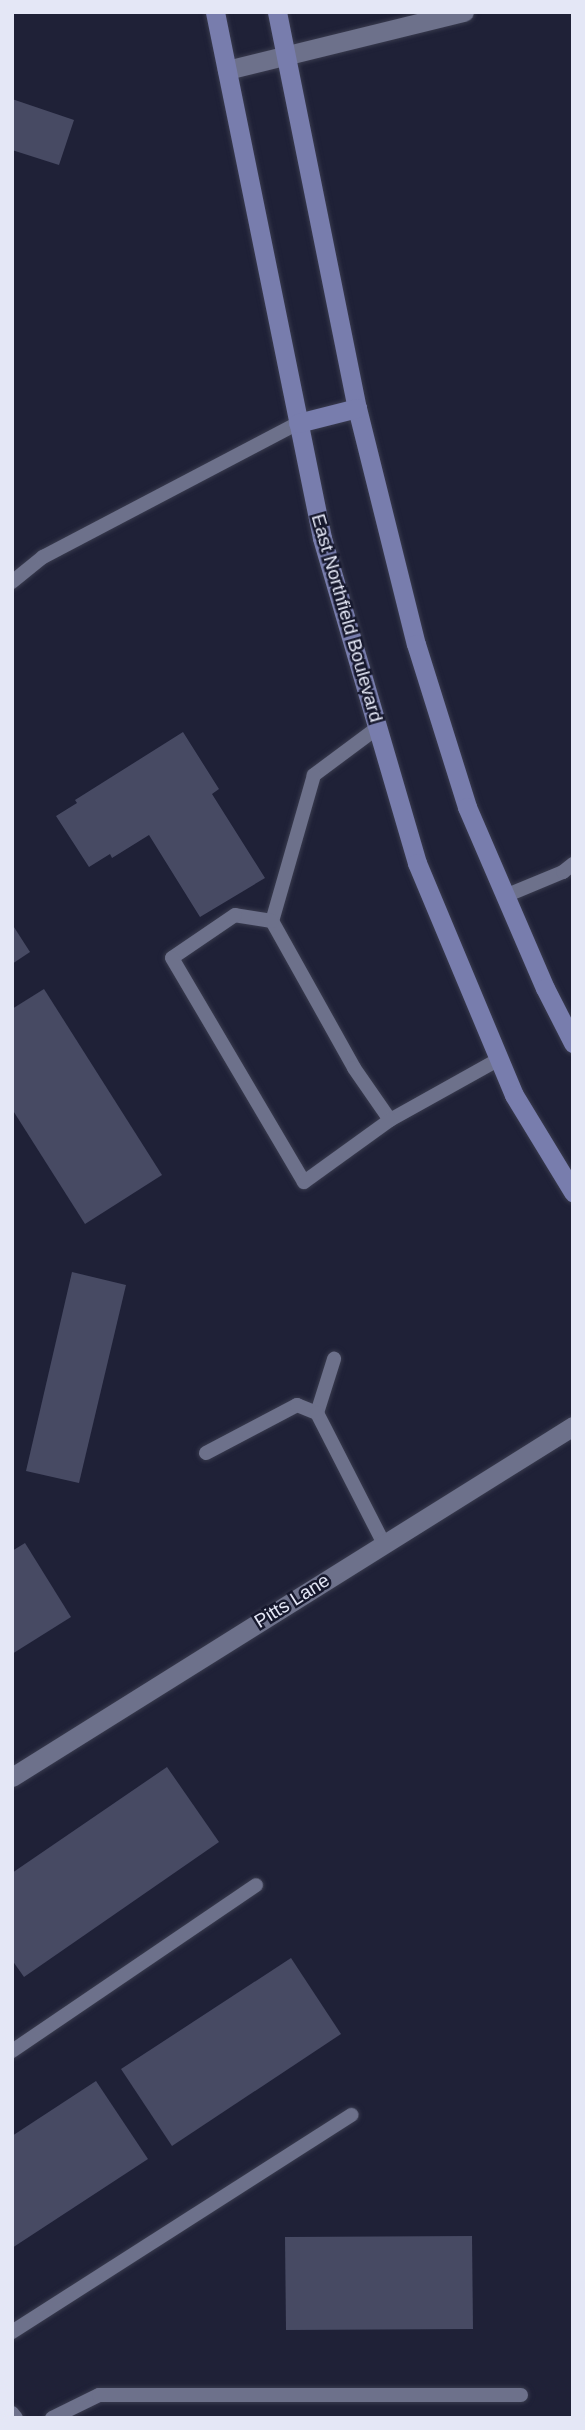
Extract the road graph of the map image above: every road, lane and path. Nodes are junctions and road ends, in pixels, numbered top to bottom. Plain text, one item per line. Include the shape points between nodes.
1 (215, 12) edge
2 (277, 12) edge
3 (464, 12) edge
4 (286, 57) junction
5 (227, 70) junction
6 (357, 408) junction
7 (299, 423) junction
8 (12, 582) edge
9 (377, 728) junction
10 (573, 864) edge
11 (505, 896) junction
12 (272, 921) junction
13 (573, 1042) edge
14 (499, 1059) junction
15 (390, 1120) junction
16 (573, 1192) edge
17 (334, 1359) dead end
18 (317, 1413) junction
19 (573, 1426) edge
20 (206, 1453) dead end
21 (384, 1544) junction
22 (12, 1777) edge
23 (256, 1885) dead end
24 (12, 2051) edge
25 (351, 2115) dead end
26 (12, 2332) edge
27 (521, 2395) dead end
28 (12, 2413) edge
29 (16, 2418) edge
30 (52, 2418) edge

1 - 5 main road, East Northfield Boulevard
2 - 4 main road
3 - 4 street
4 - 5 street
4 - 6 main road
5 - 7 main road, East Northfield Boulevard
6 - 7 main road
6 - 11 main road via 416,644 467,807
7 - 8 lane via 43,557
7 - 9 main road, East Northfield Boulevard via 322,538
9 - 12 lane via 314,775
9 - 14 main road, East Northfield Boulevard via 417,863
10 - 11 lane
11 - 13 main road
12 - 15 lane via 354,1068
12 - 15 lane via 235,915 172,958 304,1182
14 - 15 lane
14 - 16 main road, East Northfield Boulevard via 514,1095
17 - 18 lane
18 - 20 lane via 297,1405
18 - 21 lane
19 - 21 street, Pitts Lane
21 - 22 street, Pitts Lane
23 - 24 lane
25 - 26 lane
27 - 30 lane via 99,2395
28 - 29 lane

